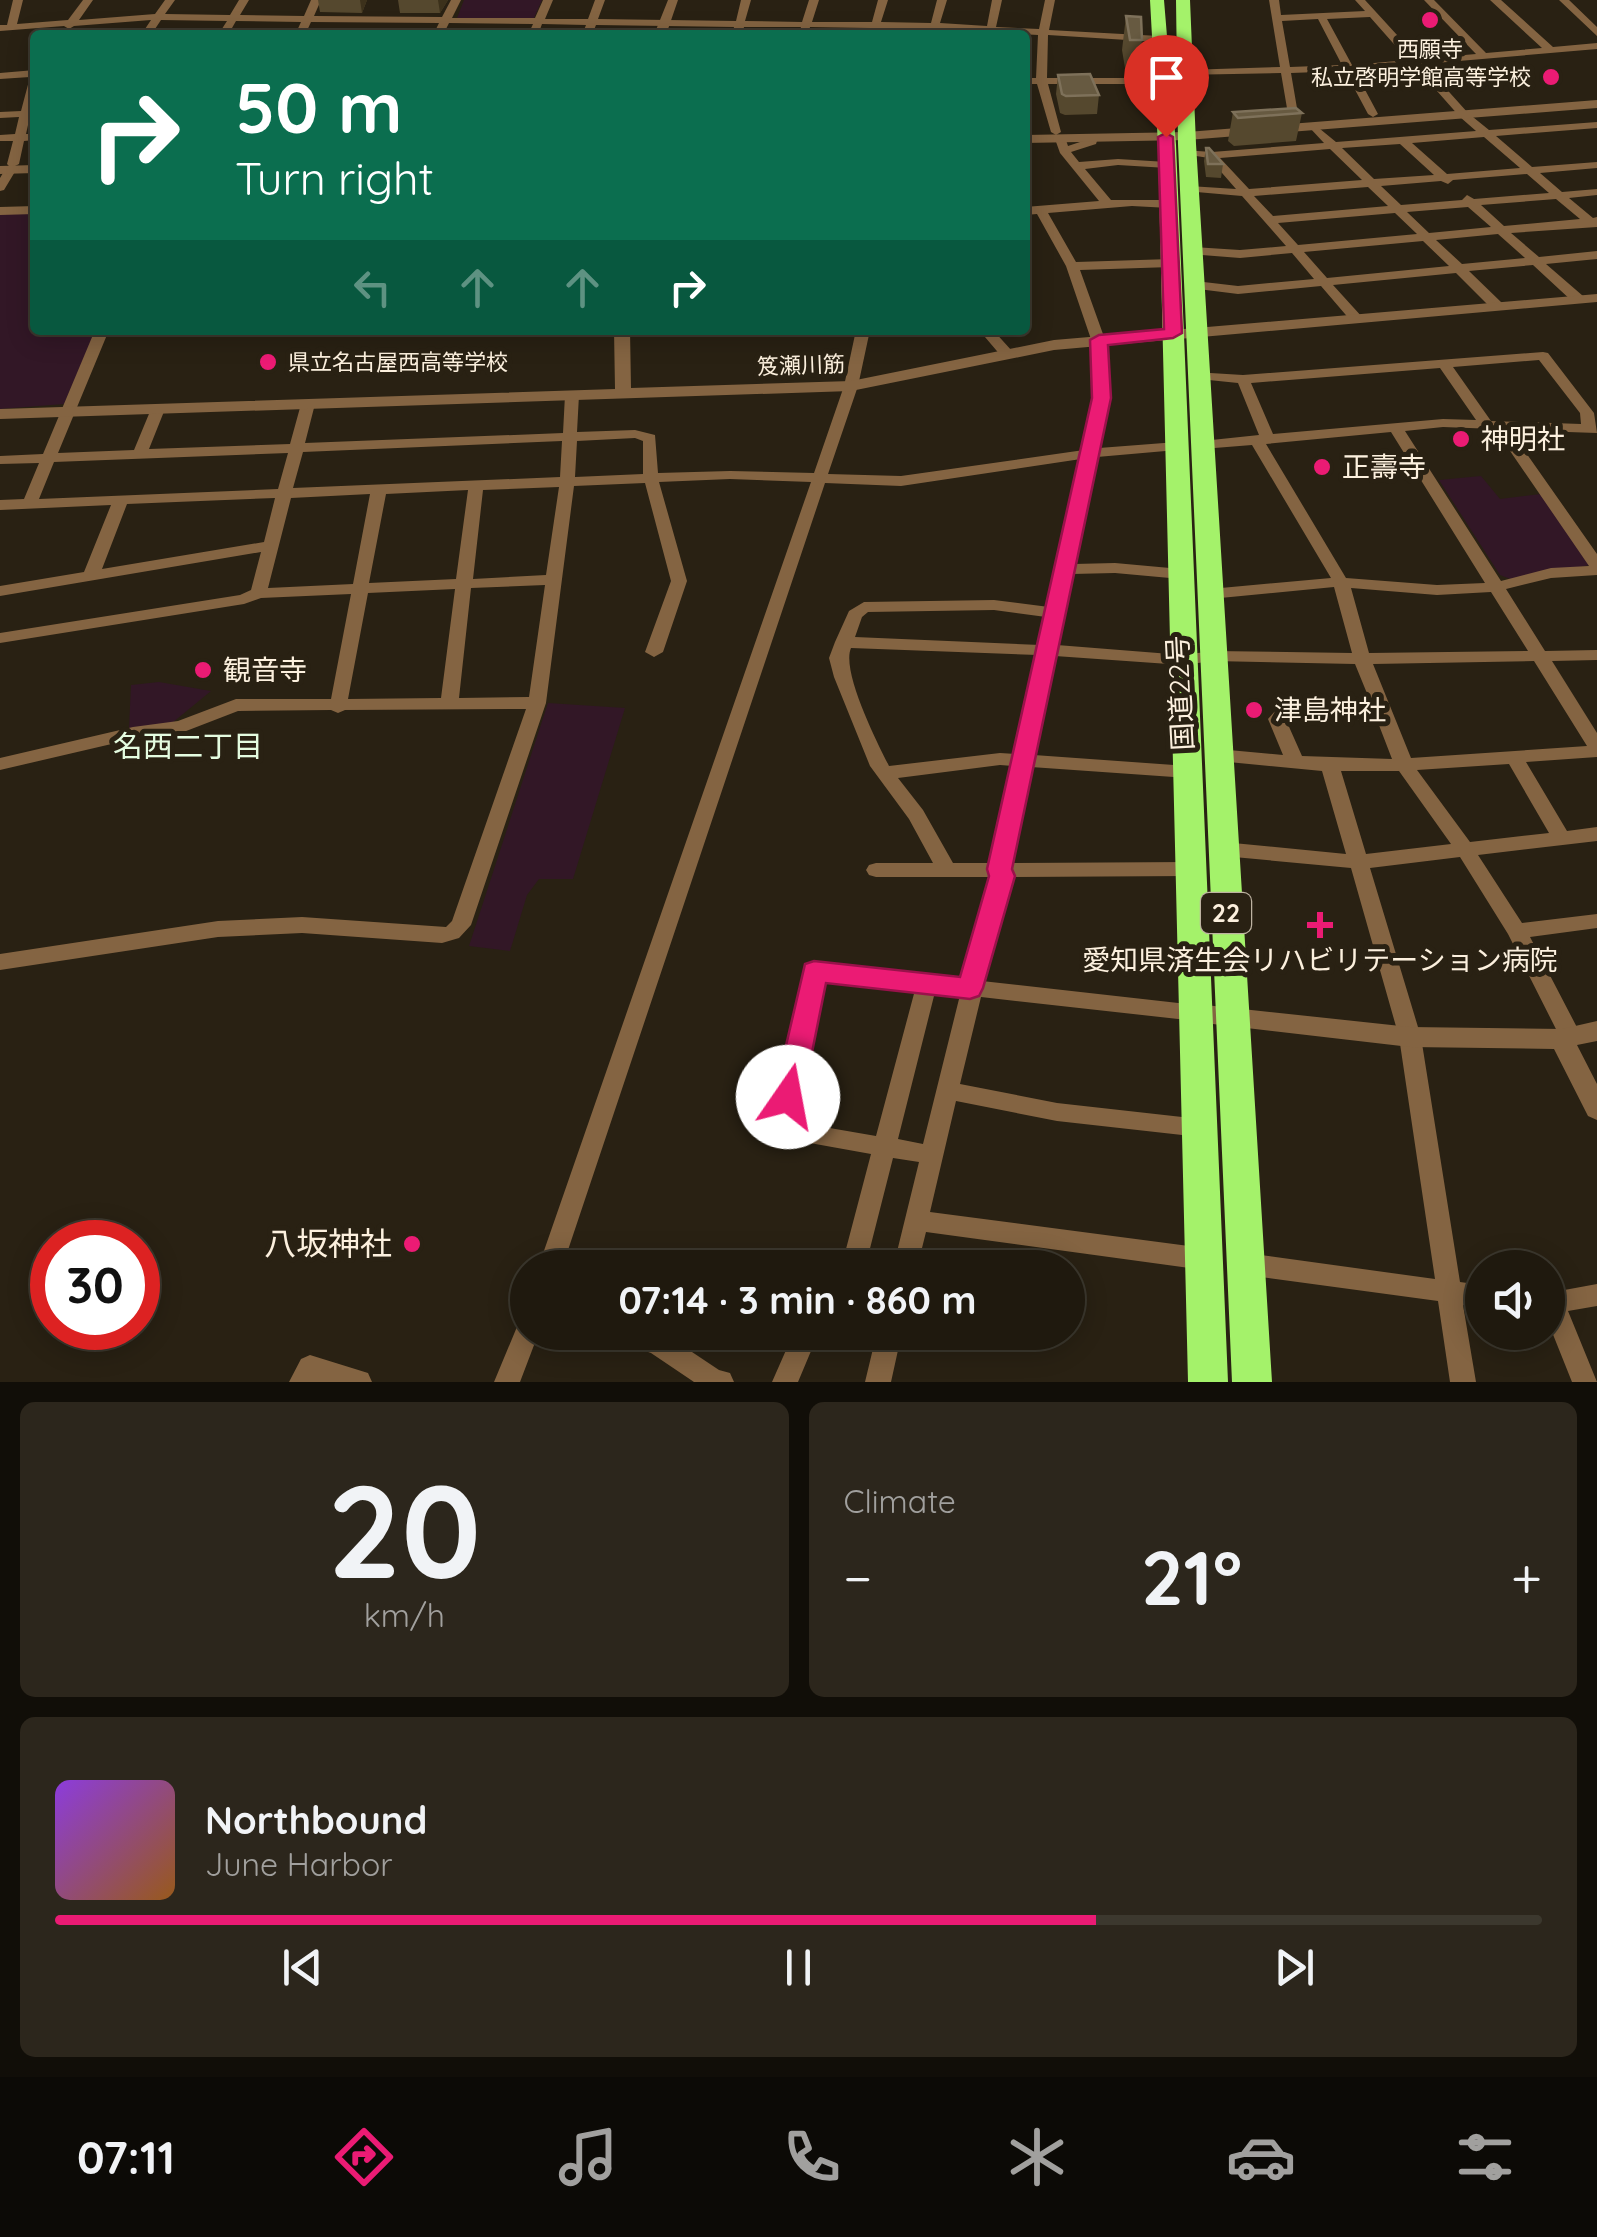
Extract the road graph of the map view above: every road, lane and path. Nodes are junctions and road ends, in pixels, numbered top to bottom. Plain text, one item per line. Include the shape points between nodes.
1 (18, 0) edge
2 (88, 0) edge
3 (170, 0) edge
4 (244, 0) edge
5 (316, 0) edge
6 (456, 0) edge
7 (548, 0) edge
8 (600, 0) edge
9 (673, 0) edge
10 (746, 0) edge
11 (814, 0) edge
12 (882, 0) edge
13 (942, 0) edge
14 (996, 0) edge
15 (1050, 0) edge
16 (1158, 0) edge
17 (1183, 0) edge
18 (1274, 0) edge
19 (1360, 0) edge
20 (1429, 0) edge
21 (1495, 0) edge
22 (1564, 0) edge
23 (1371, 14) junction
24 (1321, 16) junction
25 (158, 17) junction
26 (233, 18) junction
27 (1277, 18) junction
28 (308, 19) junction
29 (377, 20) junction
30 (446, 20) junction
31 (539, 22) junction
32 (592, 22) junction
33 (72, 23) junction
34 (6, 27) edge
35 (663, 29) edge
36 (739, 29) edge
37 (991, 29) junction
38 (67, 30) edge
39 (149, 30) edge
40 (226, 30) edge
41 (302, 30) edge
42 (372, 30) edge
43 (441, 30) edge
44 (536, 30) edge
45 (589, 30) edge
46 (805, 30) edge
47 (874, 30) edge
48 (934, 30) edge
49 (1008, 30) edge
50 (1030, 31) edge
51 (1042, 32) junction
52 (1597, 33) edge
53 (1159, 39) junction
54 (1597, 46) edge
55 (1550, 50) junction
56 (1484, 56) junction
57 (1030, 60) edge
58 (1040, 60) junction
59 (1417, 62) junction
60 (1348, 68) junction
61 (1286, 70) junction
62 (30, 74) edge
63 (1185, 74) junction
64 (0, 76) edge
65 (1030, 81) edge
66 (1038, 81) junction
67 (1162, 82) junction
68 (1597, 101) edge
69 (1460, 111) junction
70 (30, 113) edge
71 (1374, 114) junction
72 (0, 115) edge
73 (1294, 120) junction
74 (1597, 126) edge
75 (1314, 127) junction
76 (1487, 134) junction
77 (30, 137) edge
78 (1030, 137) edge
79 (1178, 137) junction
80 (0, 138) edge
81 (20, 138) junction
82 (1404, 140) junction
83 (1060, 141) junction
84 (1333, 146) junction
85 (1212, 155) junction
86 (1167, 165) junction
87 (1597, 165) edge
88 (1076, 166) junction
89 (6, 167) edge
90 (1530, 170) junction
91 (1444, 177) junction
92 (1371, 183) junction
93 (0, 188) edge
94 (1189, 189) junction
95 (1597, 192) edge
96 (1246, 193) junction
97 (1560, 196) junction
98 (1472, 203) junction
99 (1108, 204) junction
100 (1168, 204) junction
101 (1030, 208) edge
102 (1398, 209) junction
103 (30, 210) edge
104 (0, 211) edge
105 (1270, 220) junction
106 (1595, 223) edge
107 (1502, 230) junction
108 (1426, 237) junction
109 (1295, 249) junction
110 (1192, 251) junction
111 (1597, 254) edge
112 (1535, 261) junction
113 (1171, 263) junction
114 (1072, 266) junction
115 (1458, 268) junction
116 (1324, 282) junction
117 (1195, 286) junction
118 (1597, 298) edge
119 (1578, 300) junction
120 (1497, 306) junction
121 (1356, 318) junction
122 (1197, 331) junction
123 (1173, 333) junction
124 (100, 335) edge
125 (622, 335) edge
126 (862, 335) edge
127 (990, 335) edge
128 (1099, 340) junction
129 (1007, 354) junction
130 (1443, 362) junction
131 (1200, 374) junction
132 (1242, 379) junction
133 (851, 386) junction
134 (622, 394) junction
135 (572, 395) junction
136 (308, 404) junction
137 (158, 409) junction
138 (67, 412) junction
139 (0, 414) edge
140 (1491, 422) junction
141 (1396, 428) junction
142 (1593, 428) edge
143 (570, 438) junction
144 (1262, 440) junction
145 (1190, 446) junction
146 (295, 448) junction
147 (1090, 453) junction
148 (140, 454) junction
149 (48, 457) junction
150 (0, 460) edge
151 (650, 479) junction
152 (817, 479) junction
153 (567, 482) junction
154 (476, 485) junction
155 (379, 489) junction
156 (284, 493) junction
157 (121, 500) junction
158 (30, 503) junction
159 (0, 505) edge
160 (270, 546) junction
161 (1597, 568) edge
162 (1064, 569) junction
163 (1181, 574) junction
164 (91, 576) junction
165 (554, 580) junction
166 (1341, 582) junction
167 (462, 584) junction
168 (1496, 587) junction
169 (360, 588) junction
170 (0, 591) edge
171 (258, 592) junction
172 (1210, 594) junction
173 (1058, 613) junction
174 (0, 638) edge
175 (843, 642) junction
176 (654, 652) dead end
177 (1049, 653) junction
178 (1597, 655) edge
179 (1540, 656) junction
180 (1198, 658) junction
181 (1362, 660) junction
182 (537, 703) junction
183 (449, 704) junction
184 (338, 706) junction
185 (1384, 714) junction
186 (1589, 719) edge
187 (1597, 749) edge
188 (1218, 756) junction
189 (1514, 757) junction
190 (1024, 760) junction
191 (1295, 762) junction
192 (0, 764) edge
193 (1330, 765) junction
194 (1404, 765) junction
195 (1188, 772) junction
196 (884, 773) junction
197 (1597, 834) edge
198 (1562, 838) junction
199 (1223, 849) junction
200 (1466, 851) junction
201 (1359, 862) junction
202 (1000, 869) junction
203 (1190, 869) junction
204 (876, 870) dead end
205 (947, 870) junction
206 (1597, 921) edge
207 (1517, 931) junction
208 (0, 962) edge
209 (927, 984) junction
210 (971, 988) junction
211 (1196, 1013) junction
212 (1232, 1018) junction
213 (1597, 1031) edge
214 (1410, 1037) junction
215 (1566, 1038) junction
216 (947, 1090) junction
217 (1597, 1109) edge
218 (1200, 1128) junction
219 (884, 1144) junction
220 (932, 1154) junction
221 (916, 1220) junction
222 (556, 1250) edge
223 (858, 1250) edge
224 (909, 1250) edge
225 (1204, 1259) junction
226 (1245, 1264) junction
227 (1449, 1291) junction
228 (1465, 1293) edge
229 (1597, 1295) edge
230 (1565, 1302) edge
231 (1565, 1338) edge
232 (520, 1350) edge
233 (669, 1350) edge
234 (799, 1350) edge
235 (886, 1350) edge
236 (302, 1382) edge
237 (359, 1382) edge
238 (507, 1382) edge
239 (716, 1382) edge
240 (785, 1382) edge
241 (878, 1382) edge
242 (1208, 1382) edge
243 (1252, 1382) edge
244 (1463, 1382) edge
245 (1585, 1382) edge

1 - 34 street
2 - 33 street
3 - 25 street
4 - 26 street
5 - 28 street
6 - 30 street
7 - 31 street
8 - 32 street
9 - 35 street
10 - 36 street
11 - 46 street
12 - 47 street
13 - 48 street
14 - 37 street
15 - 51 street
16 - 53 highway, 国道22号 / 22
17 - 63 highway, 国道22号 / 22
18 - 27 street
19 - 23 street
20 - 56 street
21 - 55 street
22 - 52 street
23 - 24 street
23 - 59 street
24 - 27 street
24 - 60 street
25 - 26 street
25 - 33 street
25 - 39 street
26 - 28 street
26 - 40 street
27 - 61 street
28 - 29 street
28 - 41 street
29 - 30 street
29 - 42 street
30 - 31 street
30 - 43 street
31 - 32 street
31 - 44 street
32 - 35 street
32 - 45 street
33 - 34 street
33 - 38 street
35 - 36 street
36 - 46 street
37 - 48 street
37 - 49 street
46 - 47 street
47 - 48 street
50 - 51 street
51 - 53 street
51 - 58 street
53 - 67 highway, 国道22号 / 22
54 - 55 street
55 - 56 street
56 - 59 street
57 - 58 street
58 - 66 street
59 - 60 street
59 - 69 street
60 - 61 street
60 - 71 street
61 - 63 street
61 - 73 street
62 - 64 street
63 - 79 highway, 国道22号 / 22
65 - 66 street
66 - 67 street
66 - 83 street
67 - 79 highway, 国道22号 / 22
68 - 69 street
69 - 71 street
69 - 75 street
69 - 76 street
70 - 72 street
70 - 81 street
71 - 73 street
73 - 79 street
74 - 76 street
75 - 79 street
75 - 84 street
76 - 82 street
76 - 90 street
77 - 81 street
78 - 83 street
79 - 83 street
79 - 83 street
79 - 85 street
79 - 86 highway, 国道22号 / 22
79 - 94 highway, 国道22号 / 22
80 - 81 street
81 - 89 street
82 - 84 street
82 - 91 street
83 - 88 street
84 - 85 street
84 - 92 street
85 - 96 street
86 - 88 street
86 - 100 highway, 国道22号 / 22
87 - 90 street
88 - 99 street
89 - 93 street
90 - 91 street
90 - 97 street
91 - 92 street
91 - 98 street
92 - 96 street
92 - 102 street
94 - 96 street
94 - 110 highway, 国道22号 / 22
95 - 97 street
96 - 105 street
97 - 98 street
97 - 106 street
98 - 102 street
98 - 107 street
99 - 100 street
99 - 101 street
100 - 113 highway, 国道22号 / 22
101 - 114 street
102 - 105 street
102 - 108 street
103 - 104 street
105 - 109 street
106 - 107 street
107 - 108 street
107 - 112 street
108 - 109 street
108 - 115 street
109 - 110 street
109 - 116 street
110 - 117 highway, 国道22号 / 22
111 - 112 street
112 - 115 street
112 - 119 street
113 - 114 street
113 - 123 highway, 国道22号 / 22
114 - 128 street
115 - 116 street
115 - 120 street
116 - 117 street via 1238,290
116 - 121 street
117 - 122 highway, 国道22号 / 22
118 - 119 street, 笈瀬川筋
119 - 120 street, 笈瀬川筋
120 - 121 street, 笈瀬川筋
121 - 122 street, 笈瀬川筋
122 - 123 street, 笈瀬川筋
122 - 131 highway, 国道22号 / 22
123 - 128 street, 笈瀬川筋
123 - 145 highway, 国道22号 / 22
124 - 138 street
125 - 134 street
126 - 133 street
127 - 129 street
128 - 129 street, 笈瀬川筋
128 - 147 street via 1102,398
129 - 133 street, 笈瀬川筋
130 - 132 street
130 - 140 street
130 - 142 street via 1543,356
131 - 132 street
131 - 145 highway, 国道22号 / 22
132 - 144 street
133 - 134 street, 笈瀬川筋
133 - 152 street
134 - 135 street, 笈瀬川筋
135 - 136 street, 笈瀬川筋
135 - 143 street
136 - 137 street, 笈瀬川筋
136 - 146 street
137 - 138 street, 笈瀬川筋
137 - 148 street
138 - 139 street, 笈瀬川筋
138 - 149 street
140 - 141 street
140 - 142 street
140 - 161 street
141 - 144 street
141 - 168 street
143 - 146 street
143 - 151 street via 650,438
143 - 153 street
144 - 145 street
144 - 166 street
145 - 147 street
145 - 163 highway, 国道22号 / 22
145 - 172 highway, 国道22号 / 22
146 - 148 street
146 - 156 street
147 - 152 street via 902,481
147 - 162 street
148 - 149 street
149 - 150 street
149 - 158 street
151 - 152 street
151 - 153 street
151 - 176 street via 679,580
152 - 222 street
153 - 154 street
153 - 165 street
154 - 155 street
154 - 167 street
155 - 156 street
155 - 169 street
156 - 157 street
156 - 160 street
157 - 158 street
157 - 164 street
158 - 159 street
160 - 164 street
160 - 171 street
161 - 168 street
162 - 163 street
162 - 173 street
163 - 180 highway, 国道22号 / 22
164 - 170 street
165 - 167 street
165 - 182 street
166 - 168 street
166 - 172 street
166 - 181 street
167 - 169 street
167 - 183 street
168 - 179 street
169 - 171 street
169 - 184 street
171 - 174 street
172 - 180 highway, 国道22号 / 22
173 - 175 street via 994,605 864,607
173 - 177 street
175 - 177 street
175 - 196 street via 842,676
177 - 180 street
177 - 190 street
178 - 179 street
179 - 181 street
179 - 186 street
180 - 181 street
180 - 188 highway, 国道22号 / 22
180 - 195 highway, 国道22号 / 22
181 - 185 street
182 - 183 street
182 - 208 street via 461,925 452,933 233,928
183 - 184 street
184 - 192 street via 236,706 181,727
185 - 191 street via 1282,714 1277,718
185 - 194 street
186 - 187 street
187 - 189 street
188 - 191 street
188 - 199 highway, 国道22号 / 22
189 - 194 street
189 - 198 street
190 - 195 street
190 - 196 street
190 - 202 street
191 - 193 street
193 - 194 street
193 - 201 street
194 - 200 street
195 - 203 highway, 国道22号 / 22
196 - 205 street
197 - 198 street
198 - 200 street
199 - 201 street
199 - 212 highway, 国道22号 / 22
200 - 201 street
200 - 207 street
201 - 214 street
202 - 203 street
202 - 205 street
202 - 210 street
203 - 211 highway, 国道22号 / 22
204 - 205 street
206 - 207 street
207 - 215 street
209 - 210 street
209 - 219 street
209 - 219 street via 814,971 782,1129
210 - 211 street
210 - 216 street
211 - 212 street
211 - 218 highway, 国道22号 / 22
212 - 214 street
212 - 226 highway, 国道22号 / 22
213 - 215 street
214 - 215 street
214 - 227 street
215 - 217 street
216 - 218 street via 1057,1112
216 - 220 street
218 - 225 highway, 国道22号 / 22
219 - 220 street
219 - 223 street
220 - 221 street
221 - 224 street
221 - 225 street
225 - 242 highway, 国道22号 / 22
226 - 227 street
226 - 243 highway, 国道22号 / 22
227 - 228 street
227 - 244 street
229 - 230 street
231 - 245 street
232 - 238 street
233 - 239 street
234 - 240 street
235 - 241 street
236 - 237 street via 310,1367

